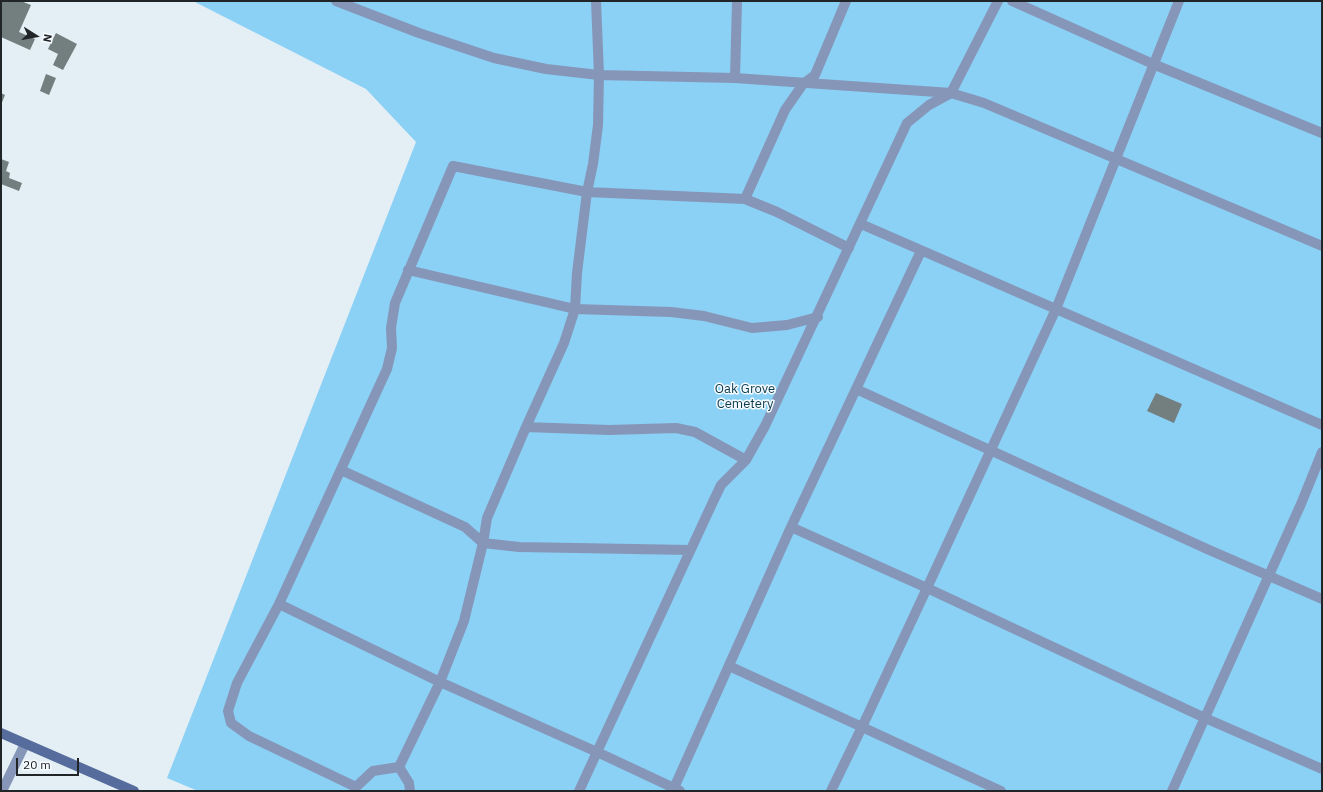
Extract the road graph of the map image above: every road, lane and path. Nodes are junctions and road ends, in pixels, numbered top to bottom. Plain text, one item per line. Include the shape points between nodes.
1 (336, 1) edge
2 (596, 1) edge
3 (737, 1) edge
4 (846, 1) edge
5 (998, 1) edge
6 (1012, 1) edge
7 (1179, 1) edge
8 (1153, 64) junction
9 (599, 75) junction
10 (735, 78) junction
11 (803, 84) junction
12 (951, 93) junction
13 (1322, 133) edge
14 (1115, 159) junction
15 (587, 192) junction
16 (745, 199) junction
17 (861, 224) junction
18 (1322, 246) edge
19 (849, 248) junction
20 (921, 251) junction
21 (408, 270) junction
22 (575, 309) junction
23 (1056, 309) junction
24 (818, 317) junction
25 (856, 389) junction
26 (1322, 425) edge
27 (526, 426) junction
28 (989, 451) junction
29 (1322, 452) edge
30 (746, 460) junction
31 (341, 470) junction
32 (791, 527) junction
33 (483, 542) junction
34 (690, 550) junction
35 (1269, 575) junction
36 (927, 588) junction
37 (1322, 599) edge
38 (279, 604) junction
39 (729, 666) junction
40 (440, 682) junction
41 (1205, 718) junction
42 (862, 727) junction
43 (1, 733) edge
44 (25, 744) junction
45 (597, 752) junction
46 (399, 768) junction
47 (1322, 769) edge
48 (356, 789) edge
49 (675, 790) edge
50 (2, 791) edge
51 (134, 791) edge
52 (410, 791) edge
53 (579, 791) edge
54 (831, 791) edge
55 (1001, 791) edge
56 (1172, 791) edge

1 - 9 street via 494,58 546,69
2 - 9 street
3 - 10 street
4 - 11 street via 815,75
5 - 12 street
6 - 8 street
7 - 8 street
8 - 13 street
8 - 14 street
9 - 10 street
9 - 15 street via 598,125
10 - 11 street
11 - 12 street
11 - 16 street via 785,110
12 - 14 street via 984,103
12 - 17 street via 929,105 908,123
14 - 18 street
14 - 23 street
15 - 16 street
15 - 21 street via 453,166
15 - 22 street
16 - 19 street
17 - 19 street
17 - 20 street
19 - 24 street
20 - 23 street
20 - 25 street
21 - 22 street
21 - 31 street via 395,303 391,328 392,348 387,369
22 - 24 street via 671,312 704,316 752,328 787,325
22 - 27 street via 564,343
23 - 26 street
23 - 28 street
24 - 30 street via 769,419
25 - 28 street
25 - 32 street
27 - 30 street via 609,430 676,428 695,432
27 - 33 street via 487,518
28 - 35 street
28 - 36 street
29 - 35 street
30 - 34 street via 721,485
31 - 33 street via 465,527
31 - 38 street
32 - 36 street
32 - 39 street
33 - 34 street via 519,547
33 - 40 street via 464,620
34 - 45 street
35 - 37 street
35 - 41 street
36 - 41 street
36 - 42 street
38 - 40 street
38 - 48 street via 237,684 228,711 231,723 249,736
39 - 42 street
39 - 49 street
40 - 45 street
40 - 46 street
41 - 47 street
41 - 56 street
42 - 54 street
42 - 55 street
43 - 44 street
44 - 50 street
44 - 51 street
45 - 49 street
45 - 53 street
46 - 48 street via 374,771
46 - 52 street via 409,783

